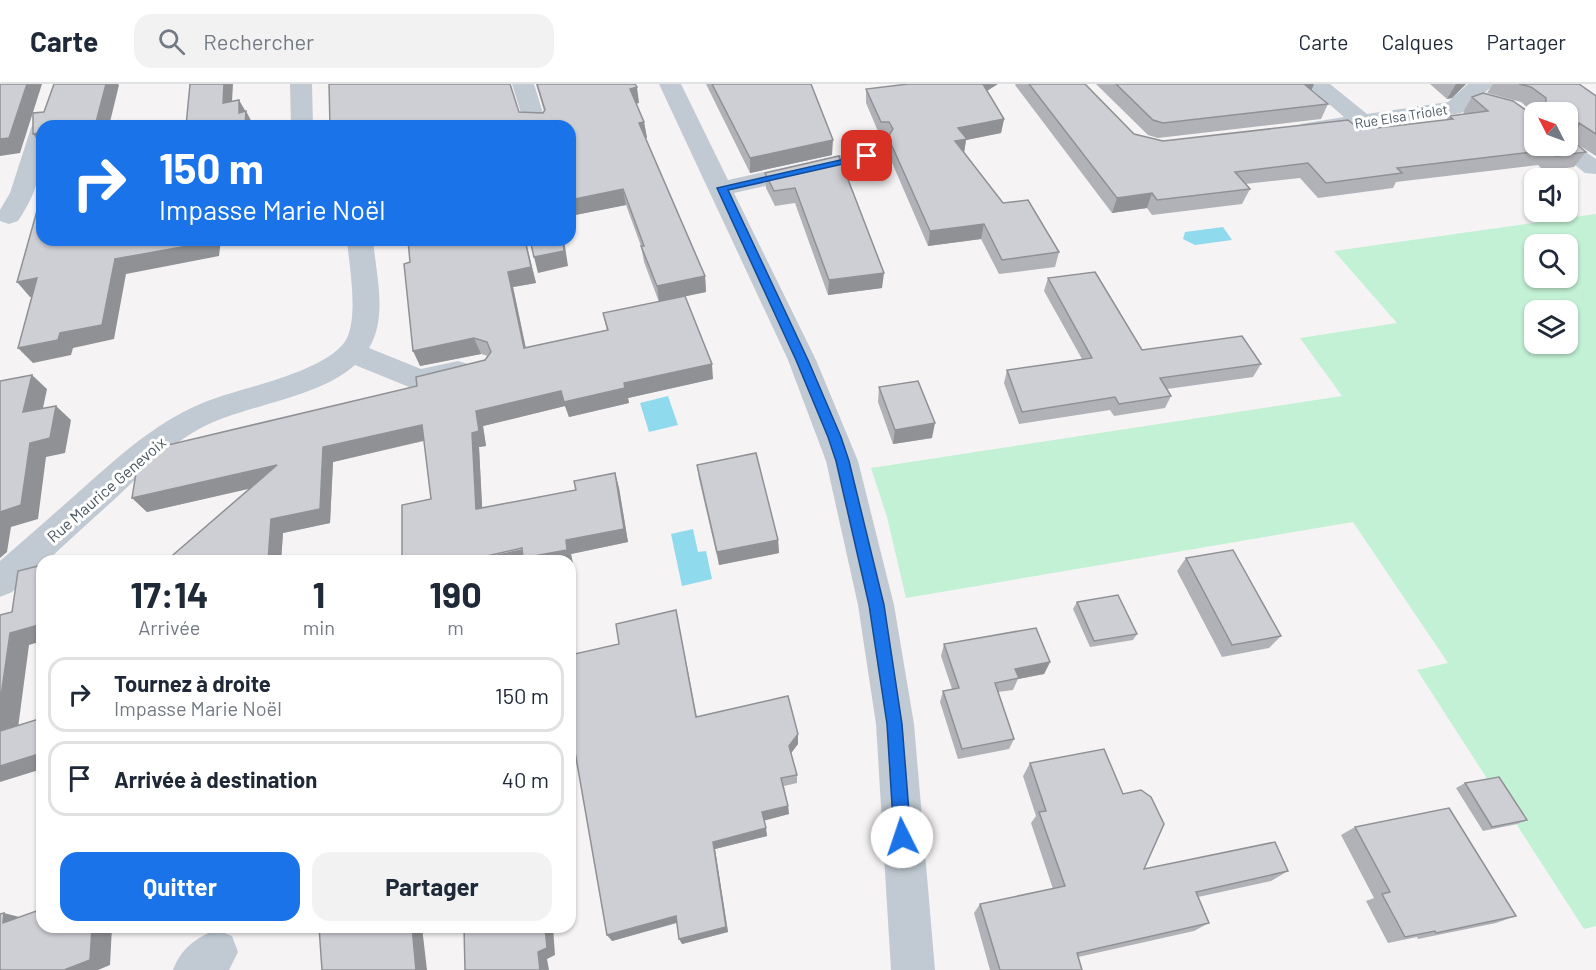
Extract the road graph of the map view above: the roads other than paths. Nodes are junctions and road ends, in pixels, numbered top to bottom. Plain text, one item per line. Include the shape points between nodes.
1 (301, 84) edge
2 (523, 84) edge
3 (670, 84) edge
4 (1317, 84) edge
5 (1481, 94) edge
6 (302, 120) edge
7 (534, 120) edge
8 (1362, 121) junction
9 (1293, 131) edge
10 (879, 144) dead end
11 (36, 147) edge
12 (1576, 156) edge
13 (1593, 168) dead end
14 (722, 188) junction
15 (9, 216) dead end
16 (360, 246) edge
17 (352, 352) junction
18 (481, 366) edge
19 (0, 582) edge
20 (913, 970) edge

1 - 6 street
2 - 7 street
3 - 14 street
4 - 8 street
5 - 8 street, Rue Elsa Triolet via 1453,108
8 - 9 street, Rue Elsa Triolet
10 - 14 street via 867,156
11 - 15 street via 22,193
12 - 13 street
14 - 20 street via 802,360 845,472 876,605 895,724
16 - 17 street via 365,322 362,337
17 - 18 street via 418,380
17 - 19 street, Rue Maurice Genevoix via 310,377 236,400 188,422 150,447

